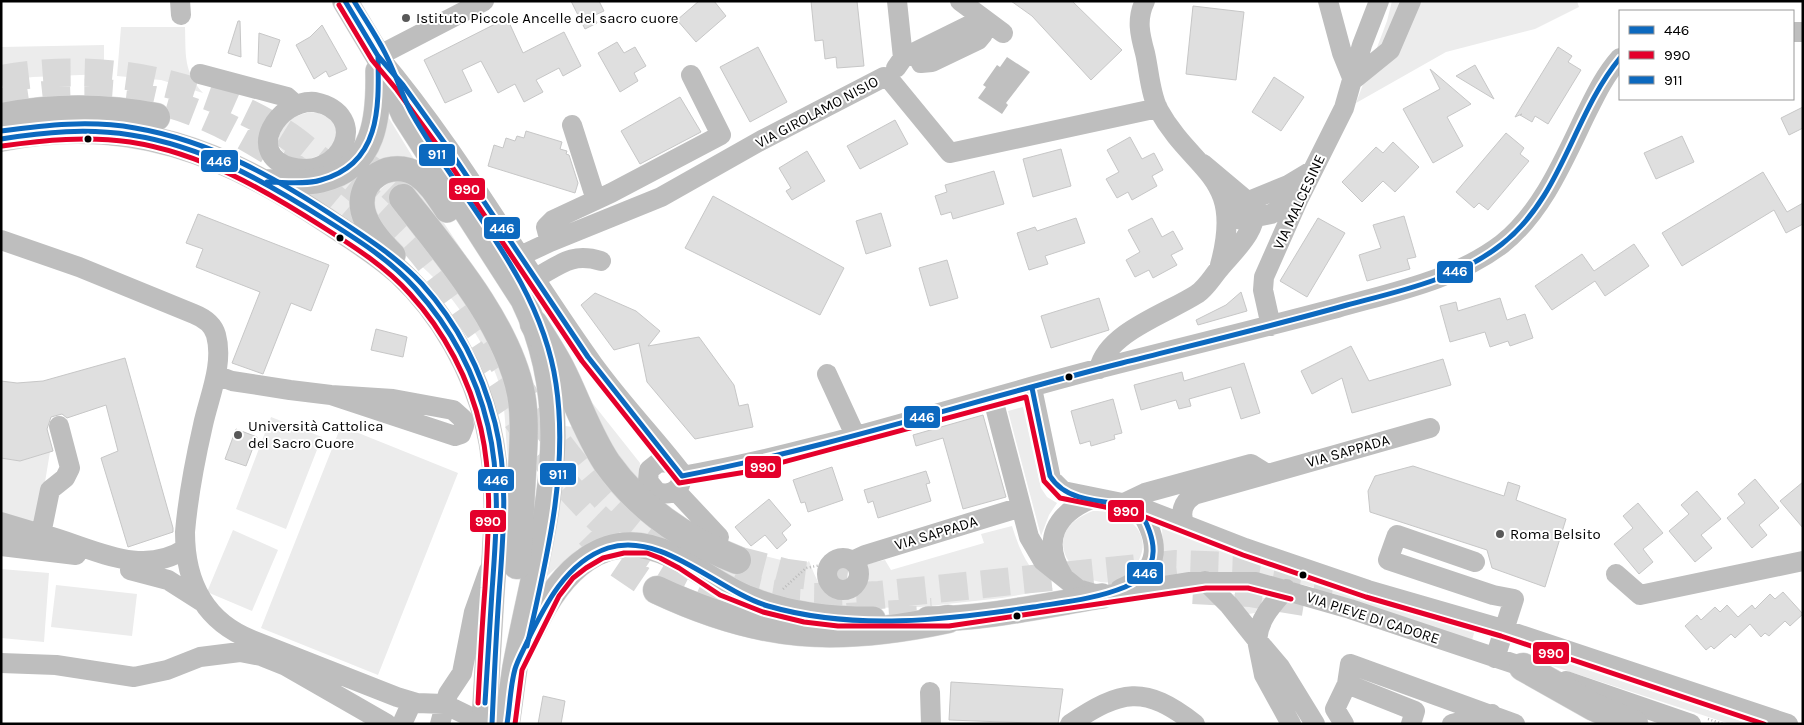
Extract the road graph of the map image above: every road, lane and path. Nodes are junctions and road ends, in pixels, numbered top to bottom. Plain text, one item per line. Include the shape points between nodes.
1 (345, 1) edge
2 (484, 1) edge
3 (897, 1) edge
4 (960, 1) edge
5 (1145, 1) edge
6 (1328, 1) edge
7 (1379, 1) edge
8 (1411, 1) edge
9 (1003, 33) dead end
10 (378, 56) junction
11 (1619, 59) edge
12 (200, 74) dead end
13 (691, 74) dead end
14 (888, 78) junction
15 (1353, 80) junction
16 (296, 105) junction
17 (1158, 108) junction
18 (1, 117) edge
19 (156, 117) dead end
20 (572, 125) dead end
21 (1, 139) edge
22 (353, 150) junction
23 (1203, 164) junction
24 (296, 168) junction
25 (1313, 170) junction
26 (262, 179) junction
27 (403, 198) tunnel mouth
28 (1299, 198) junction
29 (596, 200) junction
30 (1254, 212) junction
31 (1227, 215) junction
32 (1, 240) edge
33 (550, 242) junction
34 (1279, 246) junction
35 (1, 253) edge
36 (520, 256) junction
37 (600, 261) dead end
38 (36, 264) dead end
39 (1219, 269) junction
40 (534, 279) junction
41 (438, 317) junction
42 (534, 324) junction
43 (1271, 326) junction
44 (1099, 368) junction
45 (827, 374) dead end
46 (216, 375) junction
47 (1032, 388) junction
48 (331, 395) junction
49 (993, 399) junction
50 (59, 426) dead end
51 (1430, 428) dead end
52 (856, 437) junction
53 (1267, 474) junction
54 (677, 476) junction
55 (1091, 499) junction
56 (1130, 504) junction
57 (1021, 508) junction
58 (1, 522) edge
59 (1186, 525) junction
60 (1, 531) edge
61 (41, 534) junction
62 (719, 538) dead end
63 (1, 546) edge
64 (185, 549) junction
65 (506, 559) junction
66 (737, 560) tunnel mouth
67 (852, 561) junction
68 (1803, 561) edge
69 (1475, 562) dead end
70 (830, 563) junction
71 (148, 569) junction
72 (1616, 574) dead end
73 (1064, 578) junction
74 (1205, 581) junction
75 (657, 590) tunnel mouth
76 (1286, 590) junction
77 (1102, 596) junction
78 (201, 601) junction
79 (766, 605) junction
80 (216, 619) junction
81 (948, 619) junction
82 (1503, 629) junction
83 (1257, 640) junction
84 (200, 657) junction
85 (1495, 658) junction
86 (1, 663) edge
87 (1522, 667) junction
88 (515, 668) junction
89 (1347, 684) junction
90 (376, 689) junction
91 (930, 692) dead end
92 (412, 702) junction
93 (442, 714) edge
94 (1492, 714) junction
95 (366, 717) edge
96 (387, 724) edge
97 (402, 724) edge
98 (490, 724) edge
99 (931, 724) edge
100 (1070, 724) edge
101 (1195, 724) edge
102 (1291, 724) edge
103 (1315, 724) edge
104 (1344, 724) edge
105 (1411, 724) edge
106 (1452, 724) edge
107 (1515, 724) edge
108 (1634, 724) edge
109 (1691, 724) edge
110 (1788, 724) edge

1 - 10 main road
2 - 10 street
3 - 14 street via 910,55
4 - 9 street
5 - 17 street via 1140,15 1140,32
6 - 15 street
7 - 15 street, VIA MALCESINE
8 - 15 street via 1390,50
10 - 22 main road via 377,115 373,134
10 - 36 street via 418,105
10 - 42 main road via 404,115 509,275
11 - 43 street via 1601,84 1534,211 1501,245 1449,274
12 - 16 street via 287,97
13 - 29 street via 721,135
14 - 17 street, VIA GIROLAMO NISIO via 950,153
14 - 33 street, VIA GIROLAMO NISIO via 882,78 762,140 661,198
15 - 25 street, VIA MALCESINE via 1344,108
16 - 22 street via 306,102 320,104 338,113
16 - 24 street via 274,122 268,137 275,158
17 - 23 street
18 - 19 highway via 87,109
20 - 29 street
21 - 26 main road via 78,131 133,134 200,152
22 - 24 street via 328,163
22 - 26 main road via 348,166 330,178 314,181
23 - 30 street
23 - 31 street via 1216,182
24 - 26 street
25 - 28 street, VIA MALCESINE
25 - 30 street
26 - 41 main road via 384,259 402,274
27 - 65 highway via 495,326 515,372 524,428
28 - 30 street via 1276,212
28 - 34 street, VIA MALCESINE
29 - 33 street via 550,222 546,229
30 - 31 street
30 - 34 street via 1271,223
30 - 39 street via 1240,244
31 - 39 street
32 - 46 street via 80,267 203,318 216,335
33 - 36 street, VIA GIROLAMO NISIO
34 - 43 street, VIA MALCESINE via 1263,281
35 - 38 street
36 - 40 street
37 - 40 street via 577,257
39 - 44 street via 1206,287 1114,343
40 - 54 street
41 - 65 main road via 470,375 488,428
41 - 65 main road via 417,283 380,241 365,216 362,201 366,186 382,171 397,168 410,171 431,187 500,290 523,340 535,385 539,431 534,491
42 - 66 highway via 560,367 593,439 621,481 663,520 701,544
42 - 88 main road via 552,389 554,462 539,556
43 - 44 street
44 - 47 street
45 - 52 street
46 - 48 street via 232,381
46 - 64 street via 202,426 189,499
47 - 49 street
47 - 55 street, VIA PIEVE DI CADORE via 1053,483 1063,491
48 - 48 street via 454,436 464,429 462,416 453,410 400,399
49 - 52 street
49 - 57 street, VIA PIEVE DI CADORE
50 - 61 street via 70,468 65,478 50,490
51 - 53 street, VIA SAPPADA
52 - 54 street via 744,465
53 - 56 street via 1251,464 1146,493
53 - 59 street, VIA SAPPADA via 1191,497 1182,510
54 - 62 street
55 - 56 street, VIA PIEVE DI CADORE
55 - 73 street via 1067,512 1055,529 1052,548
56 - 59 street, VIA PIEVE DI CADORE
56 - 77 street via 1153,536 1152,561 1146,573 1137,580
57 - 67 street, VIA SAPPADA
57 - 73 street, VIA PIEVE DI CADORE via 1033,546 1049,567
58 - 61 street
59 - 82 street, VIA PIEVE DI CADORE via 1368,590
60 - 61 street
61 - 71 street
63 - 71 street via 66,552 117,568
64 - 71 street
64 - 78 street
65 - 88 main road via 515,603
65 - 93 street via 476,606 462,672
65 - 98 main road
67 - 70 street, VIA SAPPADA via 839,558
67 - 70 street via 858,576 854,585 844,590 830,583 827,573
68 - 72 street via 1640,595
69 - 82 street via 1397,535 1388,560 1514,599
70 - 79 path via 806,568
71 - 78 street
73 - 77 street, VIA PIEVE DI CADORE via 1078,588
74 - 76 street, VIA PIEVE DI CADORE via 1249,581
74 - 77 street, VIA PIEVE DI CADORE
74 - 83 street
75 - 81 highway via 724,617 800,632 870,633
76 - 83 street via 1266,612
76 - 85 street, VIA PIEVE DI CADORE
77 - 81 main road
78 - 80 street
79 - 81 main road via 838,619
79 - 88 main road via 724,588 663,551 641,546 617,546 594,554 561,582 544,605
80 - 84 street via 214,642
80 - 90 street via 243,637
82 - 85 street
82 - 110 street, VIA PIEVE DI CADORE
83 - 102 street via 1264,675
83 - 103 street via 1280,667
84 - 86 street via 167,670 134,676 56,664
84 - 95 street via 240,652 271,659
85 - 87 street, VIA PIEVE DI CADORE
87 - 108 highway via 1594,707
87 - 109 street, VIA PIEVE DI CADORE
88 - 98 main road
89 - 94 street via 1350,664
89 - 104 street via 1335,709
89 - 105 street via 1416,711
90 - 92 street
90 - 95 street
91 - 99 street
92 - 93 street
92 - 97 street
93 - 98 street
94 - 106 street
94 - 107 street
95 - 96 street
100 - 101 street via 1092,709 1122,696 1133,695 1170,706

